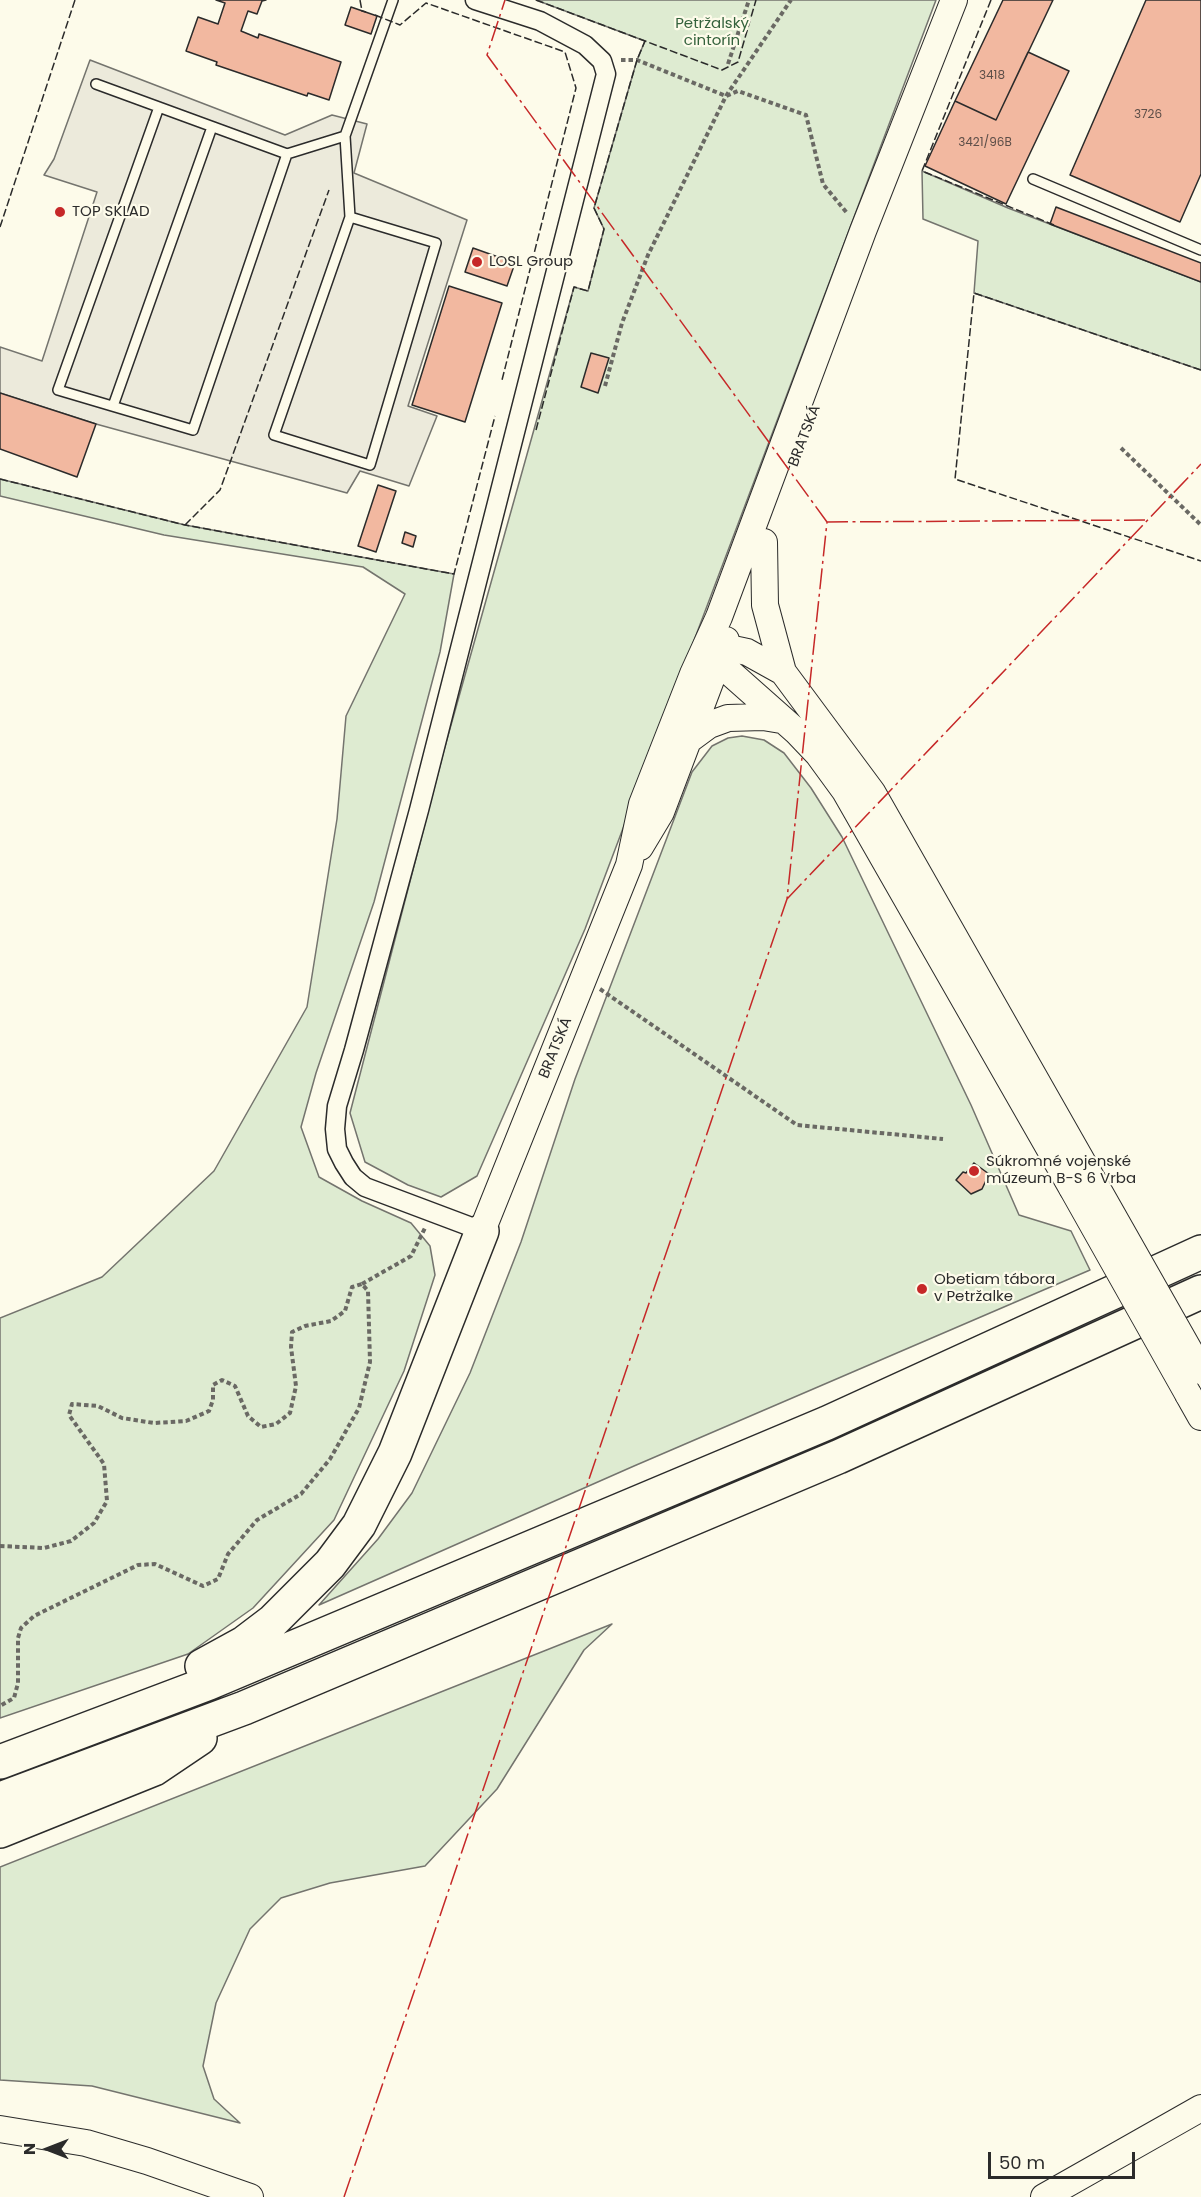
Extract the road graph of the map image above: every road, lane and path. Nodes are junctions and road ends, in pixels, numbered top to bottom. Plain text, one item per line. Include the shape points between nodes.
1 (393, 0) edge
2 (475, 0) edge
3 (749, 0) edge
4 (790, 0) edge
5 (954, 0) edge
6 (967, 0) edge
7 (602, 61) junction
8 (728, 64) dead end
9 (96, 84) dead end
10 (726, 96) junction
11 (159, 107) junction
12 (212, 127) junction
13 (345, 136) junction
14 (287, 154) junction
15 (1033, 179) dead end
16 (350, 217) junction
17 (850, 217) dead end
18 (1201, 250) edge
19 (605, 386) dead end
20 (113, 406) junction
21 (1121, 448) dead end
22 (1201, 525) edge
23 (764, 542) junction
24 (719, 617) junction
25 (721, 653) junction
26 (783, 672) junction
27 (693, 674) junction
28 (781, 720) junction
29 (690, 739) junction
30 (629, 865) junction
31 (585, 979) junction
32 (943, 1139) dead end
33 (1082, 1183) junction
34 (434, 1212) junction
35 (482, 1231) junction
36 (1201, 1251) edge
37 (362, 1284) junction
38 (1201, 1292) edge
39 (1201, 1371) edge
40 (1201, 1417) edge
41 (0, 1546) edge
42 (0, 1706) edge
43 (244, 1708) junction
44 (0, 1740) edge
45 (0, 1762) edge
46 (0, 1799) edge
47 (0, 1830) edge
48 (1201, 2108) edge
49 (0, 2129) edge
50 (250, 2197) edge
51 (1044, 2197) edge

1 - 13 lane
2 - 7 street via 540,21 585,45
3 - 8 path
4 - 10 path
5 - 24 main road, BRATSKÁ
6 - 23 main road, BRATSKÁ
7 - 10 path via 637,60
7 - 34 street via 605,86 416,821 336,1106 334,1129 338,1149 353,1177 364,1187
9 - 11 lane
10 - 17 path via 738,91 806,115 823,184
10 - 19 path via 648,255 622,323
11 - 12 lane
11 - 20 lane via 58,390
12 - 14 lane
12 - 20 lane
13 - 14 lane
13 - 16 lane
14 - 20 lane via 193,430
15 - 18 lane
16 - 16 lane via 274,435 370,465 436,243
21 - 22 path
23 - 25 main road, BRATSKÁ
23 - 26 main road via 765,605
24 - 25 main road
24 - 27 main road, BRATSKÁ
25 - 26 main road via 733,649 747,652
25 - 27 main road via 708,658
25 - 28 main road via 727,670
25 - 29 main road, BRATSKÁ
26 - 33 main road via 888,819
27 - 30 main road, BRATSKÁ via 642,804
28 - 29 main road via 728,718 709,725
28 - 33 main road via 818,754 845,791
29 - 30 main road, BRATSKÁ via 661,812
30 - 31 main road, BRATSKÁ
31 - 32 path via 796,1125
31 - 35 main road, BRATSKÁ
33 - 39 main road, bridge
33 - 40 main road, bridge
34 - 35 street
34 - 37 path via 411,1256
35 - 44 highway via 378,1488 359,1525 300,1596 244,1643 205,1664
36 - 45 highway via 827,1423 209,1683
37 - 41 path via 352,1287 345,1311 331,1321 292,1332 296,1386 290,1413 276,1424 261,1427 248,1416 235,1386 222,1380 213,1385 209,1411 186,1421 154,1423 122,1418 98,1406 72,1404 69,1414 104,1464 107,1501 94,1523 71,1541 44,1548
37 - 42 path via 368,1291 371,1314 370,1362 359,1408 330,1460 301,1494 257,1520 228,1554 218,1579 211,1583 203,1586 155,1564 138,1565 34,1616 21,1628 18,1638 14,1698
38 - 43 highway via 838,1457
43 - 46 highway
43 - 47 highway via 154,1769
48 - 51 main road
49 - 50 main road via 86,2143

